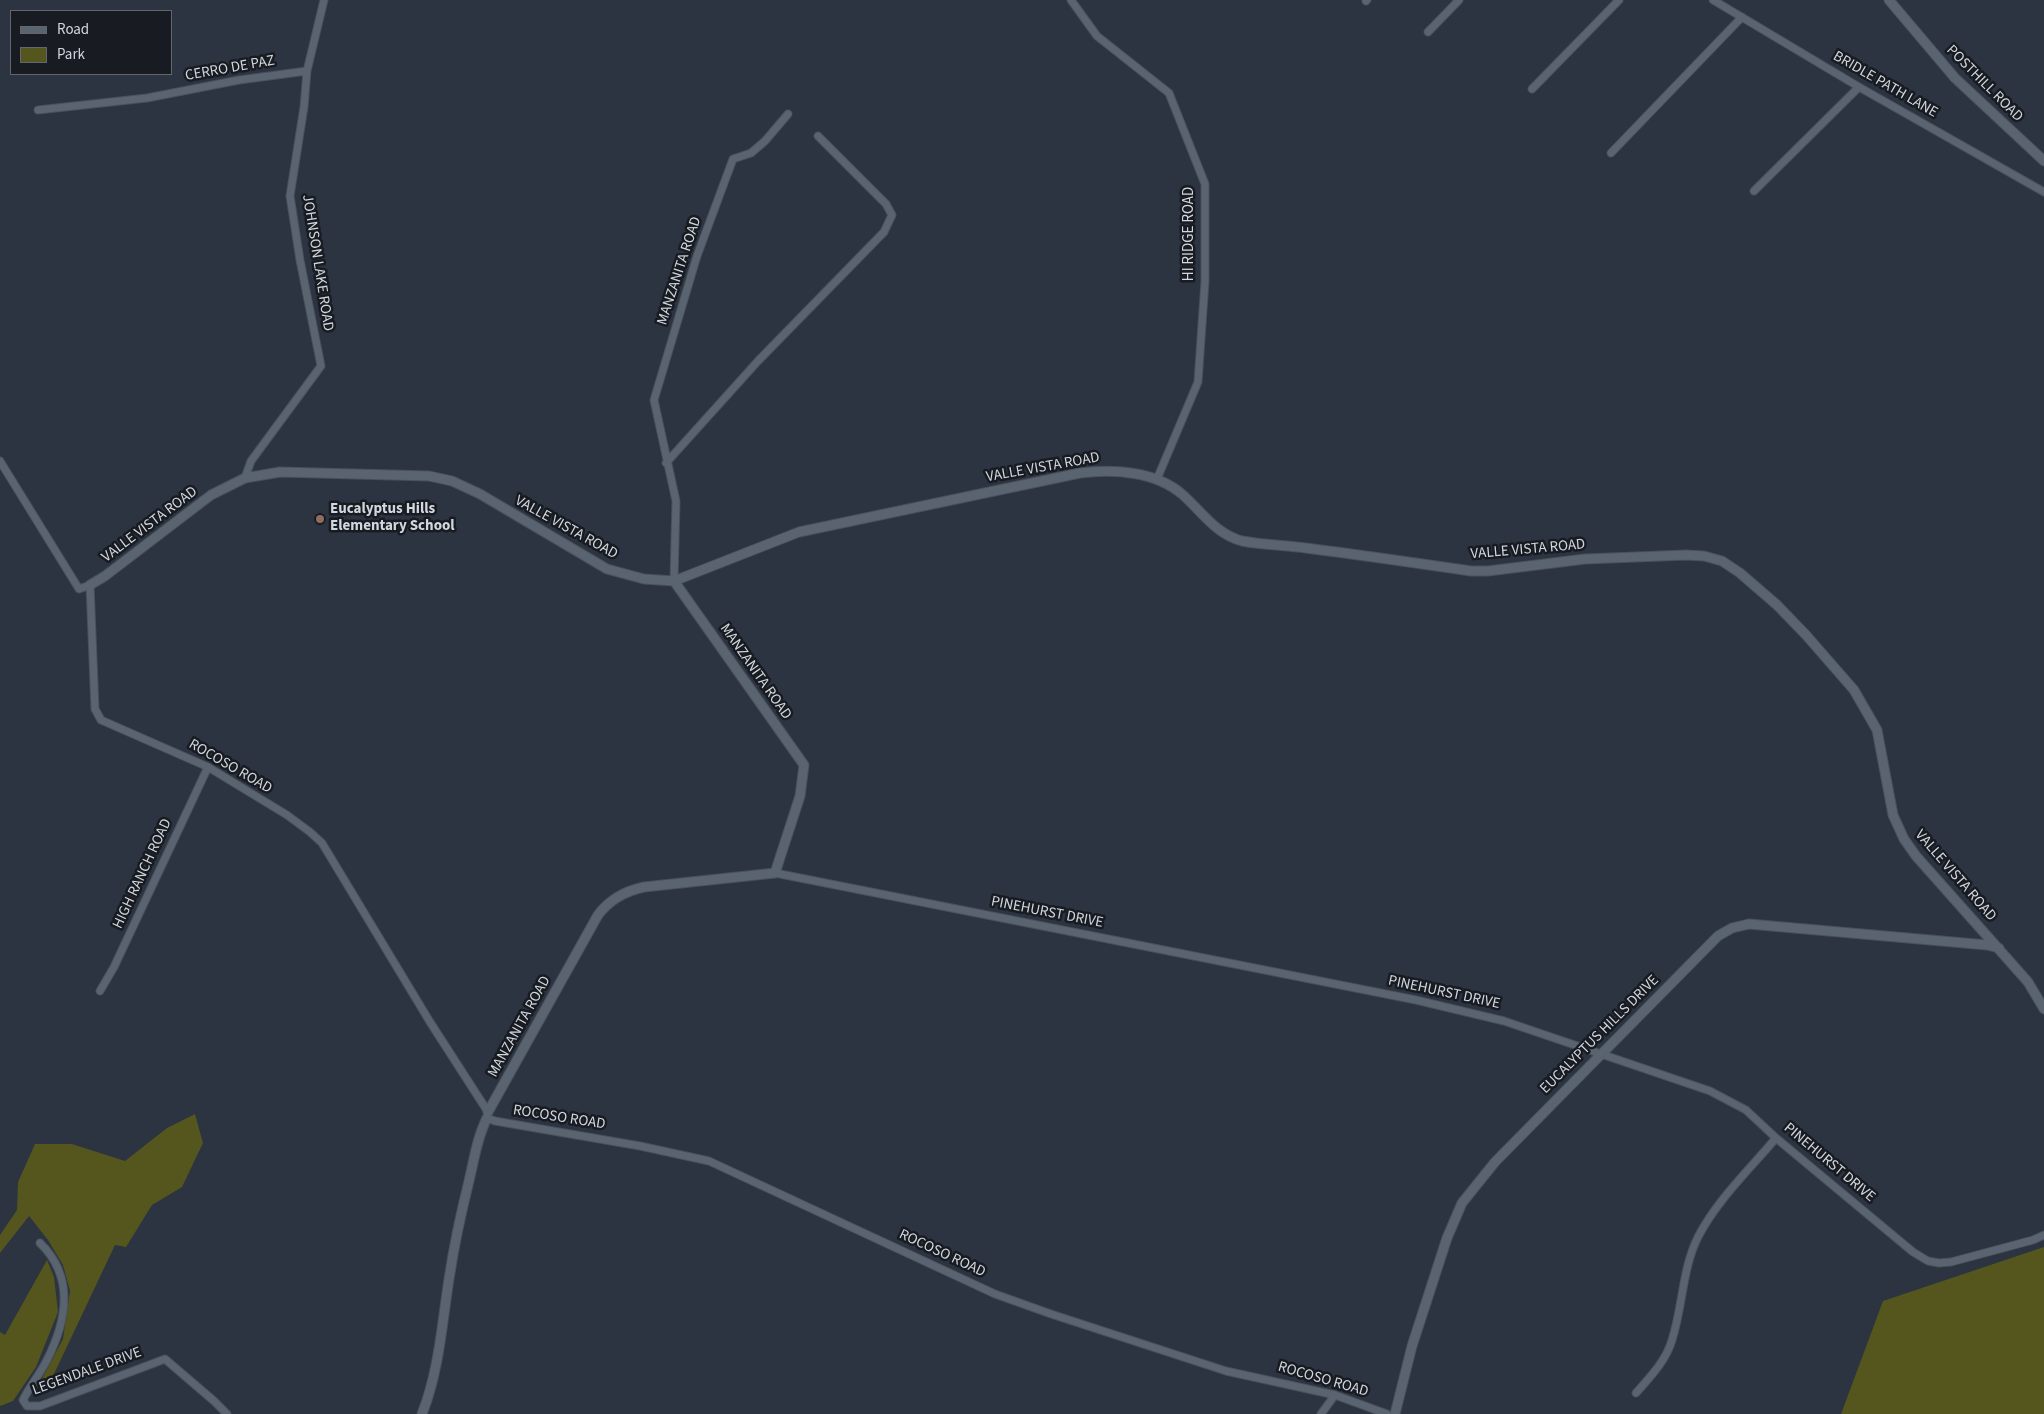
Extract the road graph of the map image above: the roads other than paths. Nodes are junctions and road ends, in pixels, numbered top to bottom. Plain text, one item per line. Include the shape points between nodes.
1 (324, 0) edge
2 (1071, 0) edge
3 (1459, 0) edge
4 (1619, 0) edge
5 (1713, 0) edge
6 (1889, 0) edge
7 (1742, 17) junction
8 (1428, 32) dead end
9 (307, 70) junction
10 (1859, 87) junction
11 (1532, 89) dead end
12 (38, 110) dead end
13 (788, 114) dead end
14 (818, 136) dead end
15 (1611, 153) dead end
16 (2044, 161) edge
17 (1754, 191) dead end
18 (2044, 192) edge
19 (0, 461) edge
20 (666, 463) junction
21 (245, 478) junction
22 (1157, 479) junction
23 (674, 581) junction
24 (90, 585) junction
25 (208, 766) junction
26 (775, 873) junction
27 (1999, 948) junction
28 (100, 992) dead end
29 (2043, 1004) edge
30 (1602, 1053) junction
31 (487, 1115) junction
32 (1776, 1138) junction
33 (2044, 1235) edge
34 (40, 1243) dead end
35 (1636, 1393) dead end
36 (1335, 1395) junction
37 (227, 1414) edge
38 (422, 1414) edge
39 (1321, 1414) edge
40 (1387, 1414) edge
41 (1395, 1414) edge

1 - 9 street, JOHNSON LAKE ROAD
2 - 22 street, HI RIDGE ROAD via 1097,36 1169,93 1205,184 1205,281 1198,382
3 - 8 street
4 - 11 street
5 - 7 street, BRIDLE PATH LANE
6 - 16 street, POSTHILL ROAD via 1955,78
7 - 10 street, BRIDLE PATH LANE
7 - 15 street
9 - 12 street, CERRO DE PAZ via 147,98
9 - 21 street, JOHNSON LAKE ROAD via 290,196 321,366 253,458
10 - 17 street
10 - 18 street, BRIDLE PATH LANE
13 - 20 street, MANZANITA ROAD via 751,153 733,159 697,256 654,400
14 - 20 street via 886,204 892,215 884,232 758,361
19 - 24 street via 79,589
20 - 23 street, MANZANITA ROAD via 676,501
21 - 23 street, VALLE VISTA ROAD via 280,472 429,476 452,481 480,494 607,569 644,579
21 - 24 street, VALLE VISTA ROAD via 211,496
22 - 23 street, VALLE VISTA ROAD via 1106,470 914,507 799,532
22 - 27 street, VALLE VISTA ROAD via 1175,488 1215,528 1226,535 1254,543 1471,570 1635,556 1704,556 1722,561 1777,605 1854,690 1877,730 1893,815 1904,840
23 - 26 street, MANZANITA ROAD via 804,765 800,796
24 - 25 street, ROCOSO ROAD via 95,709 101,720
25 - 28 street, HIGH RANCH ROAD
25 - 31 street, ROCOSO ROAD via 287,816 322,843
26 - 30 street, PINEHURST DRIVE via 1416,1000 1504,1021
26 - 31 street, MANZANITA ROAD via 644,887 612,900 598,915
27 - 29 street, VALLE VISTA ROAD
27 - 30 street, EUCALYPTUS HILLS DRIVE via 1749,924 1732,928 1718,936
30 - 32 street, PINEHURST DRIVE via 1710,1091 1746,1110
30 - 41 street, EUCALYPTUS HILLS DRIVE via 1495,1162 1462,1203 1447,1238 1412,1346
31 - 36 street, ROCOSO ROAD via 495,1121 709,1161 1003,1297 1226,1371
31 - 38 street, MANZANITA ROAD via 464,1200 442,1330 429,1396
32 - 33 street, PINEHURST DRIVE via 1928,1261 1951,1262
32 - 35 street via 1724,1198 1699,1235 1684,1279 1672,1341 1660,1366
34 - 37 street, LEGENDALE DRIVE via 54,1259 65,1292 65,1303 51,1352 23,1400 27,1406 40,1406 165,1359
36 - 39 street
36 - 40 street, ROCOSO ROAD

